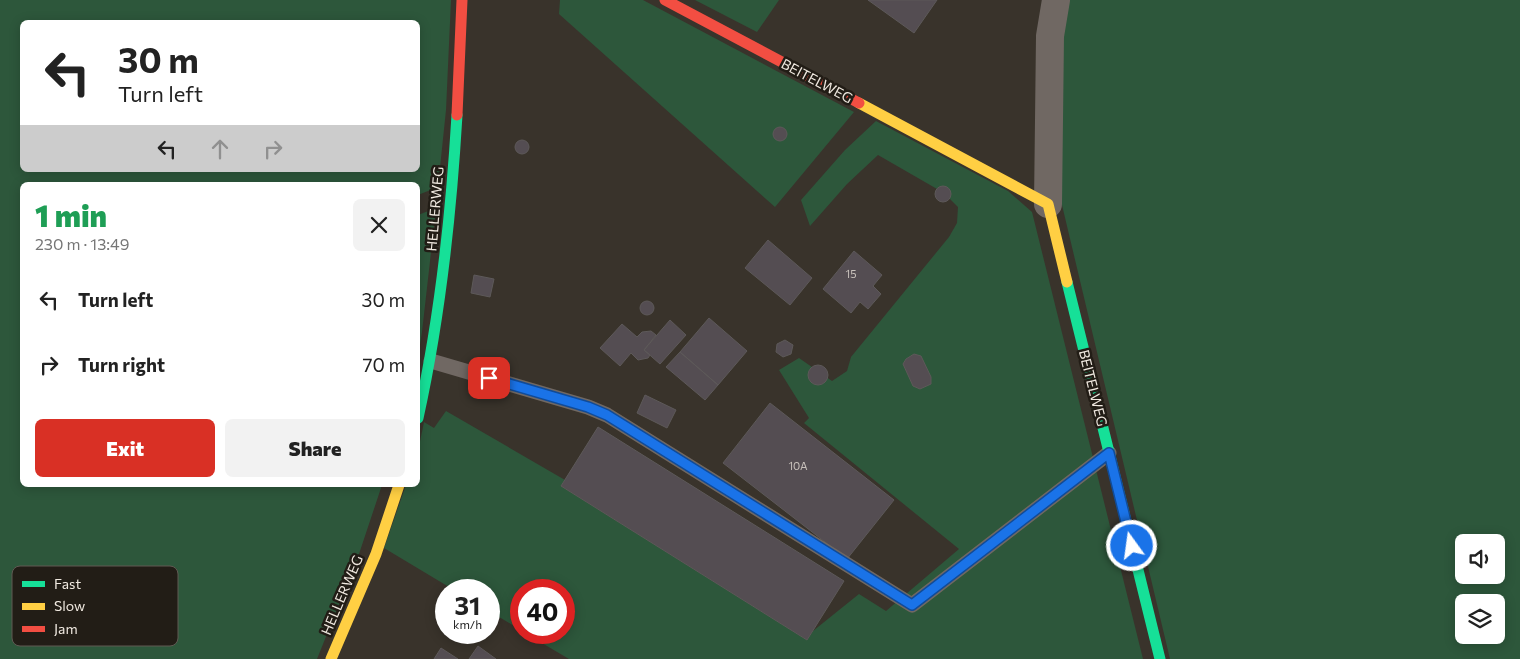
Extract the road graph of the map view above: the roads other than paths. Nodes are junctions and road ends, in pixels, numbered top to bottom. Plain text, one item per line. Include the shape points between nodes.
1 (462, 0) edge
2 (665, 0) edge
3 (1056, 0) edge
4 (1048, 204) junction
5 (430, 360) junction
6 (420, 408) edge
7 (1109, 453) junction
8 (398, 487) edge
9 (331, 659) edge
10 (1160, 659) edge

1 - 5 street, HELLERWEG via 452,200
2 - 4 street, BEITELWEG
3 - 4 street, BEITELWEG via 1050,36
4 - 7 street, BEITELWEG
5 - 6 street, HELLERWEG
5 - 7 lane via 607,415 912,605
7 - 10 street, BEITELWEG
8 - 9 street, HELLERWEG via 376,554

